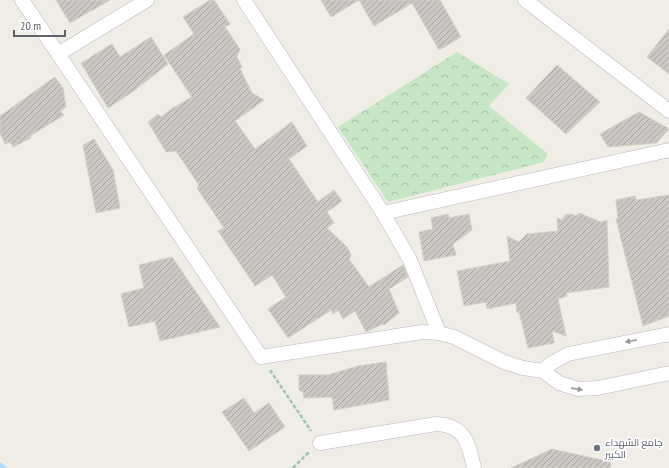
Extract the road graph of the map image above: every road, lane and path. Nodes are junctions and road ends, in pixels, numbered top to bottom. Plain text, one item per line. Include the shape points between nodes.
1 (22, 0) edge
2 (147, 0) edge
3 (244, 0) edge
4 (525, 0) edge
5 (58, 54) junction
6 (669, 111) edge
7 (669, 150) edge
8 (383, 213) junction
9 (439, 333) junction
10 (669, 334) edge
11 (261, 356) junction
12 (543, 371) junction
13 (669, 373) edge
14 (320, 443) junction
15 (292, 468) edge
16 (474, 468) edge

1 - 5 street
2 - 5 street
3 - 8 street
4 - 6 street
5 - 11 street
7 - 8 street
8 - 9 street via 410,260
9 - 11 street via 422,332
9 - 12 street via 454,337 504,362
10 -> 12 street via 568,354
11 - 14 path
12 -> 13 street via 559,383 588,390
14 - 15 path
14 - 16 street via 445,424 453,427 466,439

